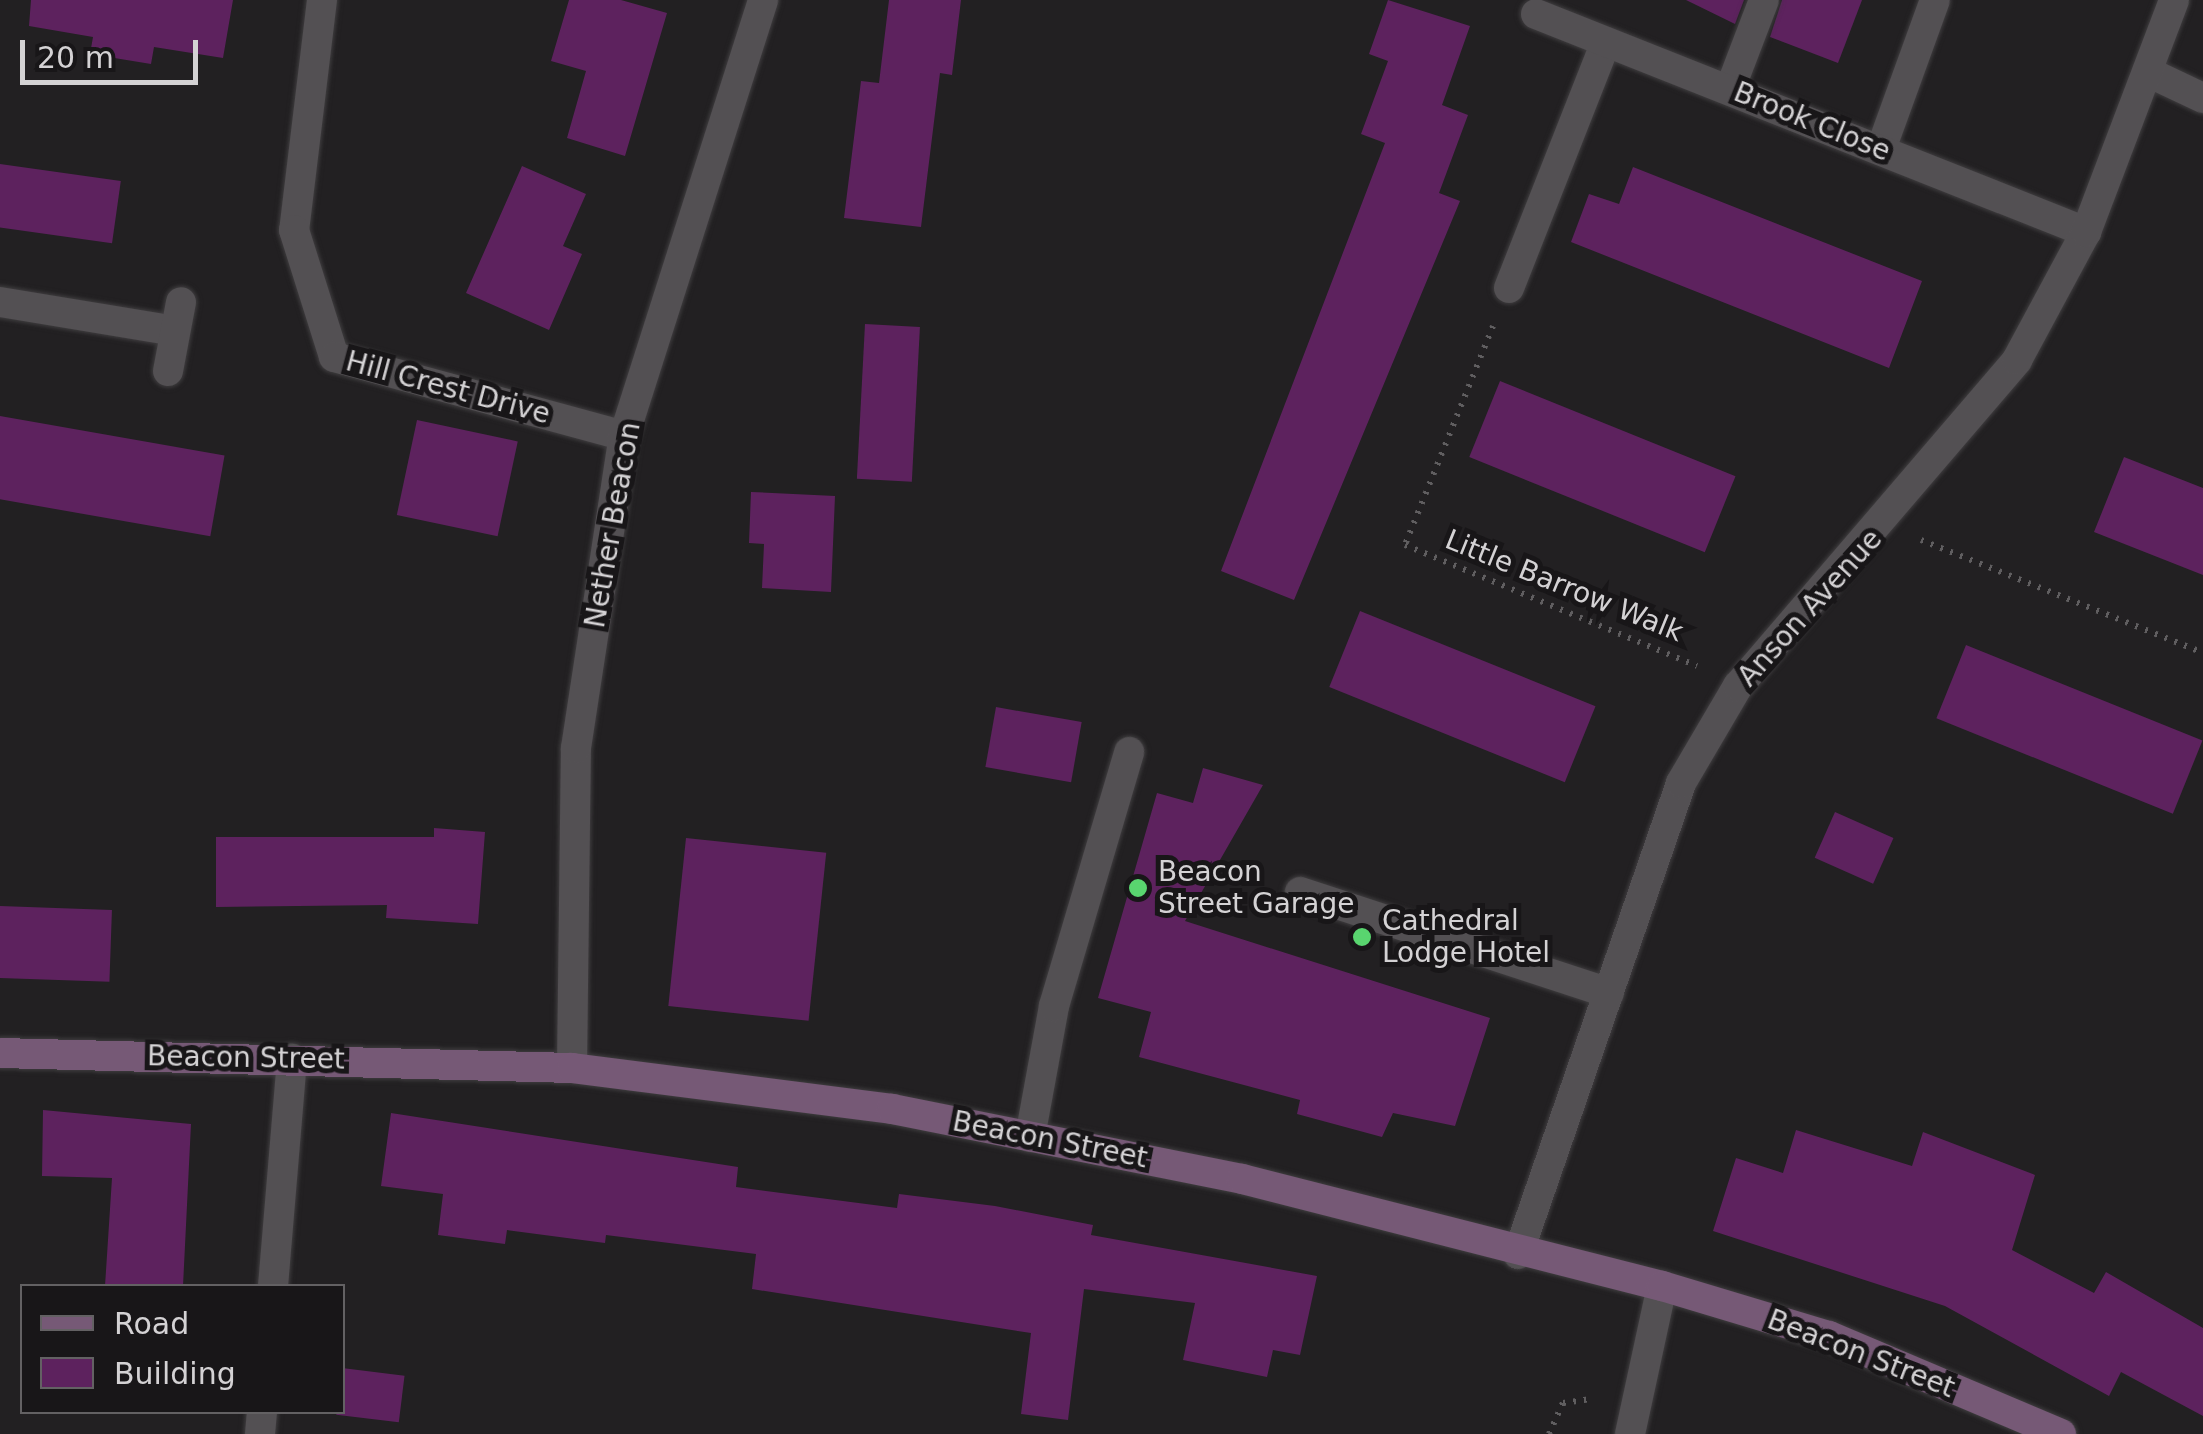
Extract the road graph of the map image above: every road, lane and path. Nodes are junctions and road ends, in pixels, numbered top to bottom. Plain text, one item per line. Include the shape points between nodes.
1 (322, 0) edge
2 (763, 0) edge
3 (1764, 0) edge
4 (1936, 0) edge
5 (2174, 0) edge
6 (1539, 7) edge
7 (1604, 44) junction
8 (2148, 72) junction
9 (1730, 89) junction
10 (2203, 98) edge
11 (1881, 150) junction
12 (2086, 232) junction
13 (1509, 288) joint
14 (0, 302) edge
15 (168, 371) dead end
16 (624, 436) junction
17 (1885, 525) junction
18 (2203, 653) edge
19 (1738, 686) junction
20 (1129, 752) dead end
21 (1300, 892) dead end
22 (1608, 993) junction
23 (0, 1054) edge
24 (292, 1059) junction
25 (572, 1068) junction
26 (1030, 1137) junction
27 (1518, 1254) junction
28 (273, 1284) edge
29 (1662, 1286) junction
30 (1630, 1434) edge
31 (2061, 1434) edge

1 - 16 street, Hill Crest Drive via 294,230 334,357
2 - 16 street, Nether Beacon
3 - 9 street
4 - 11 street
5 - 8 street, Anson Avenue
6 - 7 street, Brook Close
7 - 9 street, Brook Close
7 - 13 street
8 - 10 street
8 - 12 street, Anson Avenue
9 - 11 street, Brook Close
11 - 12 street, Brook Close
12 - 17 street, Anson Avenue via 2017,360
13 - 19 path, Little Barrow Walk via 1405,545
14 - 15 street via 178,317
16 - 25 street, Nether Beacon via 576,748
17 - 18 path
17 - 19 street, Anson Avenue
19 - 22 street, Anson Avenue via 1681,783
20 - 26 street via 1054,1006
21 - 22 street
22 - 27 street, Anson Avenue
23 - 24 street, Beacon Street
24 - 25 street, Beacon Street
24 - 28 street
25 - 26 street, Beacon Street via 892,1109
26 - 27 street, Beacon Street via 1242,1178
27 - 29 street, Beacon Street
29 - 30 street
29 - 31 street, Beacon Street via 1829,1336

